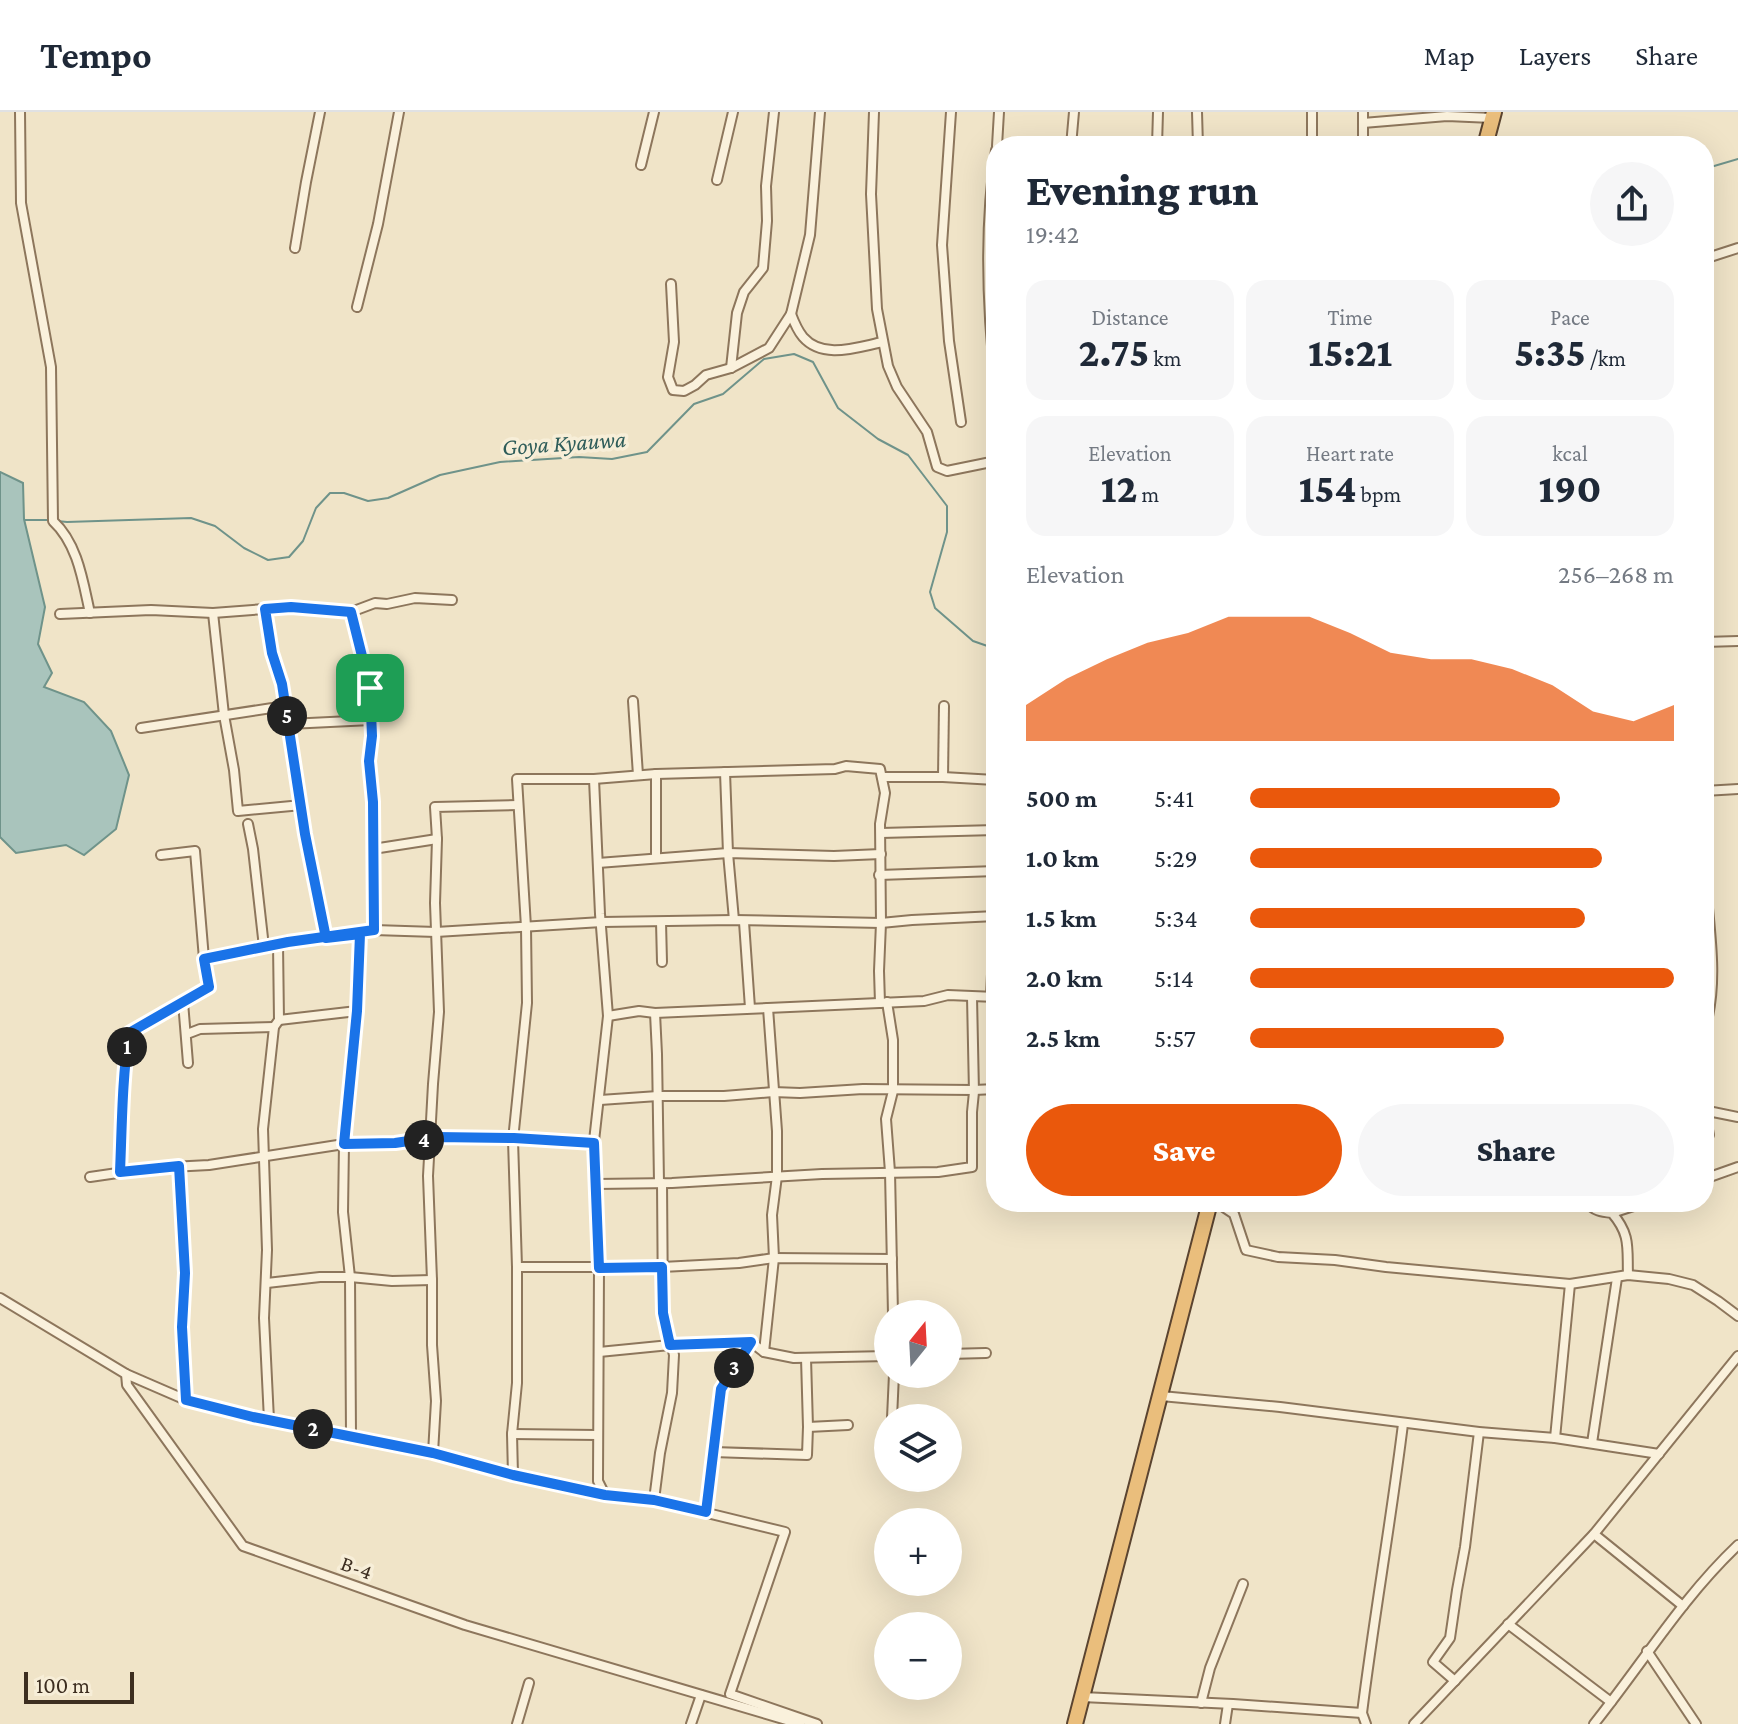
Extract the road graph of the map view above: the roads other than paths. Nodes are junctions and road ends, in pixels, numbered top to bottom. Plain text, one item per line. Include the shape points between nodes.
1 (20, 112) edge
2 (320, 112) edge
3 (399, 112) edge
4 (654, 112) edge
5 (733, 112) edge
6 (774, 112) edge
7 (820, 112) edge
8 (874, 112) edge
9 (951, 112) edge
10 (999, 112) edge
11 (1074, 112) edge
12 (1158, 112) edge
13 (1197, 112) edge
14 (1312, 112) edge
15 (1363, 112) edge
16 (1493, 115) edge
17 (1363, 123) junction
18 (997, 136) edge
19 (1072, 136) edge
20 (1157, 136) edge
21 (1198, 136) edge
22 (1312, 136) edge
23 (1363, 136) edge
24 (1488, 136) edge
25 (641, 165) dead end
26 (717, 180) dead end
27 (295, 248) dead end
28 (1738, 248) edge
29 (1714, 256) edge
30 (671, 284) dead end
31 (357, 307) dead end
32 (791, 314) junction
33 (883, 342) junction
34 (731, 368) junction
35 (961, 422) dead end
36 (986, 463) edge
37 (452, 600) dead end
38 (265, 609) junction
39 (351, 612) junction
40 (90, 613) junction
41 (213, 613) junction
42 (60, 614) dead end
43 (1738, 641) edge
44 (1714, 642) edge
45 (633, 701) dead end
46 (285, 706) junction
47 (944, 706) dead end
48 (224, 715) junction
49 (371, 720) junction
50 (289, 724) junction
51 (141, 728) dead end
52 (725, 772) junction
53 (656, 774) junction
54 (638, 775) junction
55 (882, 777) junction
56 (943, 777) junction
57 (594, 779) junction
58 (986, 779) edge
59 (1738, 789) edge
60 (1714, 790) edge
61 (302, 805) junction
62 (518, 805) junction
63 (248, 824) dead end
64 (986, 830) edge
65 (881, 833) junction
66 (437, 839) junction
67 (373, 849) junction
68 (728, 853) junction
69 (881, 854) junction
70 (161, 855) dead end
71 (656, 857) junction
72 (598, 863) junction
73 (986, 871) edge
74 (879, 875) junction
75 (986, 917) edge
76 (739, 921) junction
77 (602, 922) junction
78 (661, 922) junction
79 (881, 923) junction
80 (526, 927) junction
81 (374, 930) junction
82 (436, 932) junction
83 (326, 938) junction
84 (278, 944) junction
85 (264, 947) junction
86 (204, 959) junction
87 (662, 962) dead end
88 (986, 996) edge
89 (972, 997) junction
90 (183, 1002) junction
91 (884, 1002) junction
92 (750, 1008) junction
93 (768, 1008) junction
94 (357, 1011) junction
95 (655, 1013) junction
96 (608, 1016) junction
97 (277, 1023) junction
98 (187, 1034) junction
99 (188, 1063) dead end
100 (986, 1089) edge
101 (974, 1090) junction
102 (893, 1091) junction
103 (773, 1092) junction
104 (658, 1096) junction
105 (600, 1100) junction
106 (1714, 1112) edge
107 (1738, 1117) edge
108 (514, 1138) junction
109 (429, 1139) junction
110 (594, 1143) junction
111 (344, 1144) junction
112 (264, 1157) junction
113 (179, 1166) junction
114 (1738, 1167) edge
115 (120, 1172) junction
116 (890, 1172) junction
117 (1714, 1175) edge
118 (777, 1176) junction
119 (90, 1177) dead end
120 (661, 1183) junction
121 (596, 1184) junction
122 (1210, 1212) edge
123 (1230, 1212) edge
124 (1601, 1212) edge
125 (1612, 1213) joint
126 (1234, 1214) joint
127 (774, 1258) junction
128 (892, 1259) junction
129 (517, 1267) junction
130 (662, 1267) junction
131 (599, 1268) junction
132 (1628, 1275) junction
133 (350, 1277) junction
134 (1617, 1278) junction
135 (432, 1280) junction
136 (267, 1283) junction
137 (1570, 1284) junction
138 (0, 1298) edge
139 (893, 1300) edge
140 (1738, 1316) edge
141 (751, 1342) junction
142 (670, 1345) junction
143 (599, 1352) junction
144 (764, 1352) junction
145 (986, 1353) dead end
146 (962, 1354) edge
147 (874, 1356) edge
148 (1738, 1356) edge
149 (806, 1358) junction
150 (126, 1374) junction
151 (1161, 1396) junction
152 (186, 1400) junction
153 (269, 1420) junction
154 (1403, 1424) junction
155 (848, 1425) dead end
156 (808, 1427) junction
157 (1479, 1432) junction
158 (512, 1434) junction
159 (597, 1435) junction
160 (351, 1436) junction
161 (1555, 1438) junction
162 (1592, 1443) junction
163 (713, 1452) junction
164 (433, 1453) junction
165 (1659, 1454) junction
166 (513, 1475) junction
167 (605, 1495) junction
168 (654, 1500) junction
169 (706, 1512) junction
170 (1594, 1534) junction
171 (1738, 1545) edge
172 (1243, 1584) dead end
173 (1683, 1606) junction
174 (1508, 1624) junction
175 (1647, 1651) junction
176 (1455, 1681) junction
177 (529, 1683) dead end
178 (701, 1695) junction
179 (1082, 1697) junction
180 (1611, 1702) junction
181 (1201, 1703) junction
182 (1228, 1704) junction
183 (1362, 1713) junction
184 (774, 1720) edge
185 (517, 1724) edge
186 (691, 1724) edge
187 (800, 1724) edge
188 (817, 1724) edge
189 (1075, 1724) edge
190 (1225, 1724) edge
191 (1366, 1724) edge
192 (1414, 1724) edge
193 (1594, 1724) edge
194 (1696, 1724) edge

1 - 40 street via 21,203 51,367 53,521 73,550
2 - 27 street
3 - 31 street
4 - 25 street
5 - 26 street
6 - 34 street via 763,268 744,292 737,313
7 - 32 street via 810,235
8 - 33 street via 871,194
9 - 35 street via 942,245
10 - 18 street
11 - 19 street
12 - 20 street
13 - 21 street
14 - 22 street
15 - 17 street
16 - 17 street
16 - 24 highway
17 - 23 street
28 - 29 street
30 - 34 street via 670,386 684,391 706,375
32 - 33 street via 802,337 817,348 838,351
32 - 34 street via 769,348
33 - 36 street via 897,387 927,432 937,467 947,471
37 - 39 street via 415,598
38 - 39 street
38 - 41 street
38 - 46 street
39 - 49 street via 370,688
40 - 41 street
40 - 42 street
41 - 48 street
43 - 44 street
45 - 54 street
46 - 48 street
46 - 50 street
47 - 56 street
48 - 51 street
48 - 61 street via 238,811
49 - 50 street
49 - 67 street
50 - 61 street
52 - 53 street
52 - 55 street via 846,766 880,769
52 - 68 street
53 - 54 street
53 - 71 street
54 - 57 street
55 - 56 street
55 - 65 street
56 - 58 street
57 - 62 street via 517,779
57 - 72 street
59 - 60 street
61 - 83 street
62 - 66 street via 435,807
62 - 80 street
63 - 85 street
64 - 65 street
65 - 69 street
66 - 67 street
66 - 82 street
67 - 81 street
68 - 69 street
68 - 71 street
68 - 76 street
69 - 74 street
70 - 86 street via 195,851
71 - 72 street
72 - 77 street
73 - 74 street
74 - 79 street
75 - 79 street
76 - 78 street
76 - 79 street
76 - 92 street
77 - 78 street
77 - 80 street
77 - 96 street
78 - 87 street
79 - 91 street
80 - 82 street
80 - 108 street via 527,1003
81 - 82 street
81 - 83 street
82 - 109 street via 439,1012
83 - 84 street
83 - 94 street via 360,934
84 - 85 street
84 - 97 street
85 - 86 street
86 - 90 street via 209,987
88 - 89 street
89 - 91 street
89 - 101 street
90 - 98 street
90 - 115 street via 129,1033
91 - 93 street
91 - 102 street via 893,1040
92 - 93 street
92 - 95 street
93 - 103 street
94 - 97 street
94 - 111 street
95 - 96 street
95 - 104 street
96 - 105 street
97 - 98 street
97 - 112 street
98 - 99 street
100 - 101 street
101 - 102 street
101 - 116 street via 972,1167
102 - 103 street
102 - 116 street via 886,1119
103 - 104 street
103 - 118 street
104 - 105 street
104 - 120 street
105 - 110 street
106 - 107 street
108 - 109 street
108 - 110 street
108 - 129 street
109 - 111 street
109 - 135 street
110 - 121 street
111 - 112 street
111 - 133 street via 343,1212
112 - 113 street
112 - 136 street
113 - 115 street
113 - 152 street
114 - 117 street
115 - 119 street
116 - 118 street
116 - 128 street
118 - 120 street
118 - 127 street
120 - 121 street
120 - 130 street
121 - 131 street
122 - 151 highway
123 - 126 street
124 - 125 street
125 - 132 street via 1626,1234
126 - 137 street via 1246,1250
127 - 128 street
127 - 130 street
127 - 144 street
128 - 139 street
129 - 131 street
129 - 158 street
130 - 131 street
130 - 142 street
131 - 143 street
132 - 134 street
132 - 140 street via 1693,1285
133 - 135 street
133 - 136 street
133 - 160 street
134 - 137 street
134 - 162 street
135 - 164 street
136 - 153 street
137 - 161 street
138 - 150 street
141 - 142 street
141 - 144 street
141 - 163 street via 721,1389
142 - 143 street
142 - 168 street via 672,1393
143 - 159 street
144 - 149 street
145 - 146 street
147 - 149 street
148 - 165 street
149 - 156 street
150 - 152 street
150 - 178 street, B-4 via 127,1385 243,1546 465,1625
151 - 154 street
151 - 179 highway
152 - 153 street
153 - 160 street
154 - 157 street
154 - 183 street
155 - 156 street
156 - 163 street via 807,1455
157 - 161 street
157 - 176 street via 1450,1638 1433,1662
158 - 159 street
158 - 166 street
159 - 167 street via 598,1481
160 - 164 street
161 - 162 street
162 - 165 street
163 - 169 street
164 - 166 street
165 - 170 street
166 - 167 street
167 - 168 street
168 - 169 street
169 - 188 street via 785,1532 730,1694
170 - 173 street
170 - 174 street
171 - 173 street
172 - 181 street
173 - 175 street
174 - 176 street
174 - 180 street
175 - 180 street
175 - 194 street
176 - 192 street
177 - 185 street
178 - 184 street, B-4
178 - 186 street
179 - 181 street
179 - 189 highway
180 - 193 street
181 - 182 street
182 - 183 street
182 - 190 street
183 - 191 street
184 - 187 street, B-4

